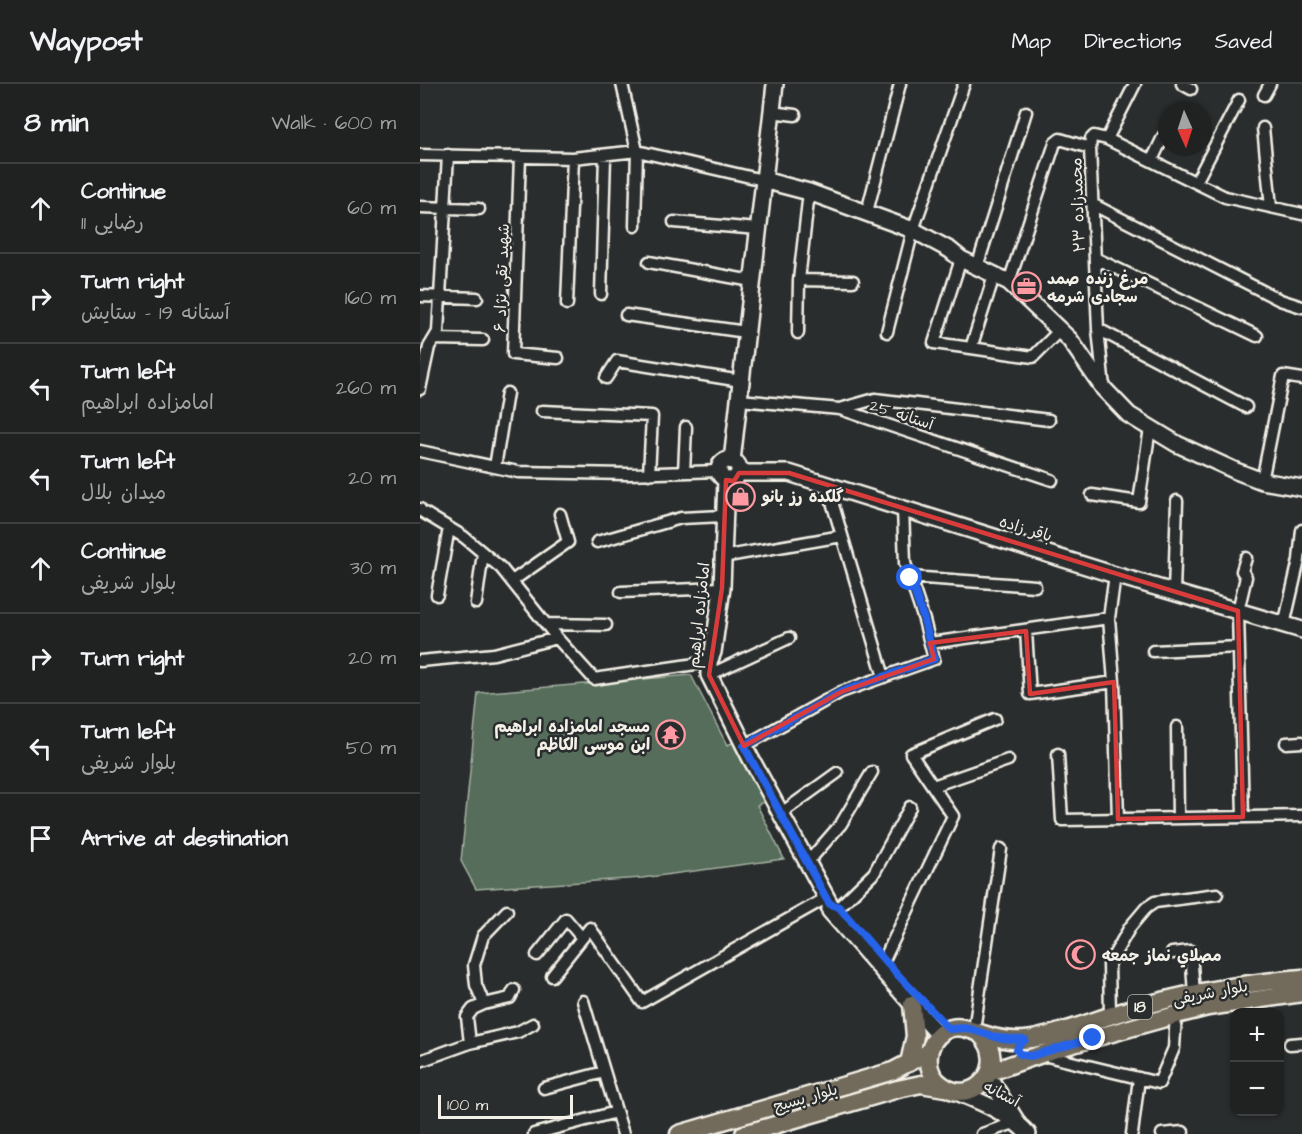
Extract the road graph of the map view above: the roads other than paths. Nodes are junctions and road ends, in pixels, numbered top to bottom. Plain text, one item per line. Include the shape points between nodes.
1 (622, 84) edge
2 (775, 84) edge
3 (900, 84) edge
4 (964, 84) edge
5 (1135, 84) edge
6 (1270, 84) edge
7 (1264, 95) dead end
8 (1239, 100) dead end
9 (771, 112) junction
10 (1026, 112) dead end
11 (795, 115) dead end
12 (1263, 128) dead end
13 (1107, 139) junction
14 (1090, 148) junction
15 (1158, 148) edge
16 (638, 151) junction
17 (420, 155) edge
18 (448, 155) junction
19 (605, 156) junction
20 (520, 157) junction
21 (573, 158) junction
22 (1152, 160) junction
23 (764, 180) junction
24 (1196, 182) junction
25 (809, 192) junction
26 (1092, 204) junction
27 (420, 207) edge
28 (1271, 207) junction
29 (445, 208) junction
30 (478, 209) dead end
31 (867, 212) junction
32 (1302, 214) edge
33 (674, 222) dead end
34 (635, 226) dead end
35 (758, 229) junction
36 (913, 230) junction
37 (1095, 258) junction
38 (961, 259) junction
39 (649, 262) dead end
40 (977, 267) junction
41 (994, 276) junction
42 (799, 280) junction
43 (752, 281) junction
44 (853, 281) dead end
45 (1009, 282) junction
46 (601, 294) dead end
47 (420, 296) edge
48 (440, 297) junction
49 (477, 298) dead end
50 (567, 304) dead end
51 (1302, 307) edge
52 (626, 315) dead end
53 (1098, 329) junction
54 (1060, 330) junction
55 (887, 332) dead end
56 (746, 333) junction
57 (798, 333) dead end
58 (1257, 336) dead end
59 (434, 339) junction
60 (483, 340) dead end
61 (971, 348) junction
62 (558, 358) dead end
63 (423, 363) edge
64 (606, 378) dead end
65 (1302, 379) edge
66 (741, 381) junction
67 (420, 389) edge
68 (1104, 389) junction
69 (507, 393) dead end
70 (739, 400) junction
71 (1246, 407) dead end
72 (840, 409) junction
73 (542, 411) dead end
74 (1049, 420) dead end
75 (686, 427) dead end
76 (1150, 428) junction
77 (420, 451) edge
78 (495, 467) junction
79 (729, 471) junction
80 (684, 472) junction
81 (649, 474) junction
82 (1052, 480) dead end
83 (1262, 481) junction
84 (827, 485) junction
85 (1302, 488) edge
86 (1092, 495) dead end
87 (1177, 501) dead end
88 (420, 509) edge
89 (903, 509) junction
90 (560, 514) dead end
91 (723, 516) junction
92 (449, 528) junction
93 (1302, 530) edge
94 (842, 536) junction
95 (597, 542) dead end
96 (483, 553) junction
97 (722, 557) junction
98 (1246, 558) dead end
99 (1115, 575) junction
100 (910, 578) junction
101 (512, 581) junction
102 (1035, 586) dead end
103 (722, 588) junction
104 (621, 592) dead end
105 (1174, 592) junction
106 (437, 595) dead end
107 (476, 603) dead end
108 (1238, 611) junction
109 (1109, 618) junction
110 (547, 624) junction
111 (1284, 625) junction
112 (606, 626) dead end
113 (1302, 630) edge
114 (1026, 631) junction
115 (557, 638) junction
116 (789, 638) dead end
117 (930, 643) junction
118 (1239, 647) junction
119 (1153, 651) dead end
120 (420, 661) edge
121 (709, 669) junction
122 (884, 677) junction
123 (1114, 682) junction
124 (996, 719) dead end
125 (1177, 727) dead end
126 (1302, 742) edge
127 (1286, 743) dead end
128 (744, 746) junction
129 (1058, 754) dead end
130 (1008, 760) dead end
131 (872, 772) dead end
132 (837, 773) dead end
133 (933, 786) junction
134 (910, 807) dead end
135 (780, 814) junction
136 (1302, 816) edge
137 (1243, 817) junction
138 (1178, 818) junction
139 (1118, 819) junction
140 (1001, 849) dead end
141 (807, 863) junction
142 (1217, 894) dead end
143 (832, 903) junction
144 (507, 911) dead end
145 (582, 938) junction
146 (1172, 953) dead end
147 (537, 955) dead end
148 (884, 960) junction
149 (552, 976) dead end
150 (1302, 978) edge
151 (514, 990) dead end
152 (1302, 993) edge
153 (1194, 994) junction
154 (583, 1001) dead end
155 (484, 1004) junction
156 (912, 1004) junction
157 (1237, 1008) edge
158 (1230, 1009) edge
159 (1176, 1015) junction
160 (1110, 1016) junction
161 (533, 1024) dead end
162 (944, 1032) junction
163 (977, 1032) junction
164 (1025, 1040) junction
165 (1302, 1043) edge
166 (470, 1044) junction
167 (1290, 1044) dead end
168 (929, 1052) junction
169 (1035, 1055) junction
170 (420, 1061) edge
171 (909, 1063) junction
172 (604, 1072) junction
173 (989, 1074) junction
174 (1139, 1078) junction
175 (544, 1088) dead end
176 (951, 1090) junction
177 (616, 1112) junction
178 (1017, 1122) junction
179 (1183, 1132) dead end
180 (534, 1134) edge
181 (622, 1134) edge
182 (679, 1134) edge
183 (744, 1134) edge
184 (982, 1134) edge
185 (1028, 1134) edge
186 (1132, 1134) edge
187 (1162, 1134) edge

1 - 16 street
2 - 9 street, امامزاده ابراهیم
3 - 31 street
4 - 36 street
5 - 13 street
6 - 7 street
8 - 24 street
9 - 11 street
9 - 23 street, امامزاده ابراهیم
10 - 40 street
12 - 28 street
13 - 14 street, محمدزاده ۲۳ via 1094,136
13 - 22 street
14 - 26 street, محمدزاده ۲۳
14 - 45 street via 1060,139 1055,143
15 - 22 street
16 - 19 street
16 - 23 street
16 - 34 street
17 - 18 street
18 - 20 street
18 - 29 street
19 - 21 street
19 - 46 street
20 - 21 street
20 - 62 street, شهید تقی نژاد ۶ via 513,354
21 - 50 street
22 - 24 street
23 - 25 street
23 - 35 street, امامزاده ابراهیم
24 - 28 street via 1225,197
25 - 31 street
25 - 42 street
26 - 37 street, محمدزاده ۲۳
26 - 51 street via 1280,300
27 - 29 street
28 - 32 street
29 - 30 street
29 - 48 street
31 - 36 street
33 - 35 street
35 - 43 street, امامزاده ابراهیم
36 - 38 street
36 - 55 street
37 - 53 street, محمدزاده ۲۳
37 - 58 street
38 - 40 street
38 - 61 street via 934,343
39 - 43 street
40 - 41 street
41 - 45 street
41 - 61 street
42 - 44 street
42 - 57 street
43 - 56 street, امامزاده ابراهیم
45 - 54 street
47 - 48 street
48 - 49 street
48 - 59 street
52 - 56 street
53 - 68 street, محمدزاده ۲۳
53 - 71 street
54 - 61 street via 1033,357
54 - 68 street
56 - 66 street, امامزاده ابراهیم
59 - 60 street
59 - 63 street
63 - 67 street
64 - 66 street via 616,361
65 - 83 street via 1283,376
66 - 70 street, امامزاده ابراهیم
68 - 76 street via 1129,415
69 - 78 street
70 - 72 street, آستانه 25
70 - 79 street, امامزاده ابراهیم
72 - 74 street via 875,399
72 - 82 street, آستانه 25
73 - 81 street via 652,416
75 - 80 street
76 - 83 street
76 - 86 street via 1139,502
77 - 78 street
78 - 81 street via 518,472
79 - 80 street
79 - 84 street, باقر زاده via 789,473
79 - 91 street, امامزاده ابراهیم
80 - 81 street
83 - 85 street
84 - 89 street, باقر زاده
84 - 94 street
87 - 105 street
88 - 92 street
89 - 99 street, باقر زاده
89 - 100 street via 905,563
90 - 101 street via 568,543
91 - 95 street via 681,518
91 - 97 street, امامزاده ابراهیم
92 - 96 street
92 - 106 street
93 - 111 street
94 - 97 street
94 - 122 street
96 - 101 street
96 - 107 street
97 - 103 street, امامزاده ابراهیم
98 - 108 street
99 - 105 street, باقر زاده
99 - 109 street
100 - 102 street
100 - 117 street
101 - 110 street
103 - 104 street
103 - 121 street, امامزاده ابراهیم
105 - 108 street, باقر زاده
108 - 111 street, باقر زاده
108 - 118 street
109 - 114 street
109 - 123 street
110 - 112 street
110 - 115 street
111 - 113 street, باقر زاده
114 - 117 street
114 - 123 street via 1030,694
115 - 120 street via 494,654
115 - 121 street via 594,678
116 - 121 street
117 - 122 street via 934,659
118 - 119 street
118 - 137 street
121 - 128 street, امامزاده ابراهیم
122 - 128 street via 841,692
123 - 139 street
124 - 133 street via 911,754
125 - 138 street
126 - 127 street
128 - 135 street, امامزاده ابراهیم
129 - 139 street via 1062,820
130 - 133 street
131 - 141 street via 841,824
132 - 135 street
133 - 148 street via 953,816
134 - 143 street via 874,873
135 - 141 street, امامزاده ابراهیم
136 - 137 street
137 - 138 street
138 - 139 street
140 - 163 street
141 - 143 street, امامزاده ابراهیم
142 - 160 street via 1155,902 1146,908 1108,964
143 - 145 street via 642,1002 590,928
143 - 148 street, امامزاده ابراهیم
143 - 156 street, امامزاده ابراهیم via 830,911
144 - 155 street via 483,936 474,964 476,985
145 - 147 street via 566,919
145 - 149 street
146 - 153 street via 1191,951
148 - 162 street, امامزاده ابراهیم
150 - 153 main road, بلوار شریفی / 18
151 - 155 street via 510,998
152 - 157 main road, بلوار شریفی / 18
153 - 160 main road, بلوار شریفی / 18
154 - 172 street
155 - 166 street via 467,1017
156 - 162 street, امامزاده ابراهیم
156 - 171 main road via 915,1036
158 - 159 main road, بلوار شریفی / 18
159 - 169 main road, بلوار شریفی / 18
159 - 174 street via 1174,1048 1159,1083
160 - 164 main road, بلوار شریفی / 18
161 - 166 street via 518,1032
162 - 163 main road, 18 via 957,1027
162 - 168 main road
163 - 164 main road, بلوار شریفی / 18
163 - 173 main road via 990,1047 993,1064
164 - 169 main road via 1017,1050 1020,1054
165 - 167 street
166 - 170 street
168 - 171 main road, بلوار بسیج
168 - 176 main road via 930,1070 940,1084
169 - 173 main road, بلوار شریفی / 18
169 - 174 street
171 - 182 main road, بلوار بسیج
172 - 175 street
172 - 177 street
173 - 176 main road, 18 via 973,1088
173 - 178 street
174 - 186 street
176 - 178 street, آستانه via 987,1104
176 - 183 main road, بلوار بسیج / 18 via 921,1084 910,1086
177 - 180 street
177 - 181 street
178 - 184 street
178 - 185 street, آستانه
179 - 187 street

